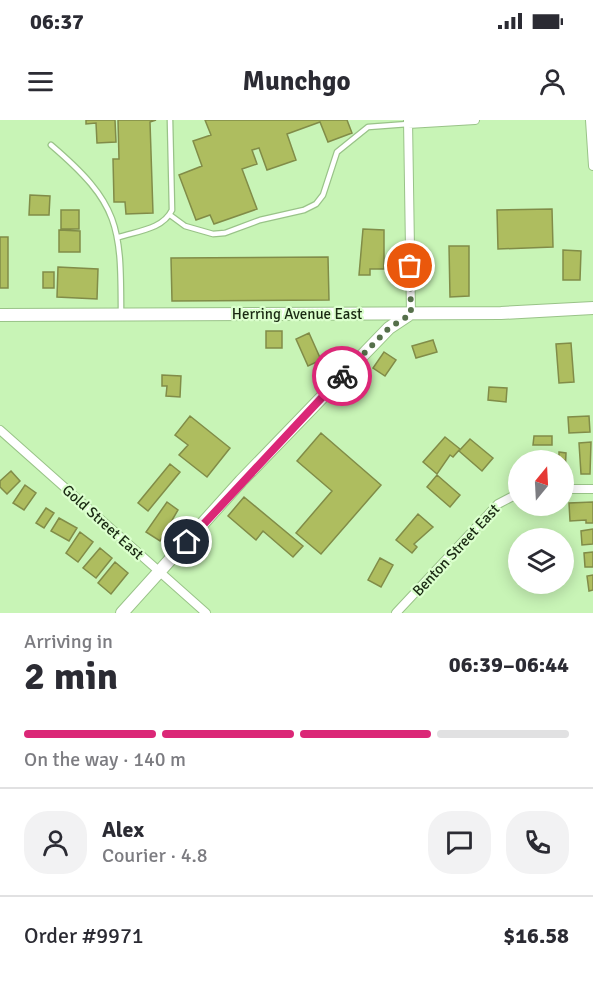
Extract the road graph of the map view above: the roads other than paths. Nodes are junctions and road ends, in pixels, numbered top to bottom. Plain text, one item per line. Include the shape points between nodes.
1 (170, 120) edge
2 (475, 120) edge
3 (590, 120) edge
4 (408, 122) edge
5 (51, 145) dead end
6 (593, 166) edge
7 (170, 215) junction
8 (119, 237) junction
9 (593, 308) edge
10 (121, 314) junction
11 (411, 314) junction
12 (0, 315) edge
13 (0, 430) edge
14 (574, 489) edge
15 (593, 489) edge
16 (508, 499) edge
17 (160, 572) junction
18 (122, 613) edge
19 (206, 613) edge
20 (396, 613) edge

1 - 7 lane
2 - 4 street
3 - 6 street
4 - 7 lane via 368,127 337,152 323,195 304,210 213,234 185,226
4 - 11 street
5 - 8 lane via 93,184 107,204
7 - 8 lane via 161,223
8 - 10 lane
9 - 11 main road, Herring Avenue East
10 - 11 main road, Herring Avenue East
10 - 12 main road, Herring Avenue East
11 - 17 main road via 389,328
13 - 17 street, Gold Street East
14 - 15 street
16 - 20 street, Benton Street East via 498,504
17 - 18 main road
17 - 19 street, Gold Street East

